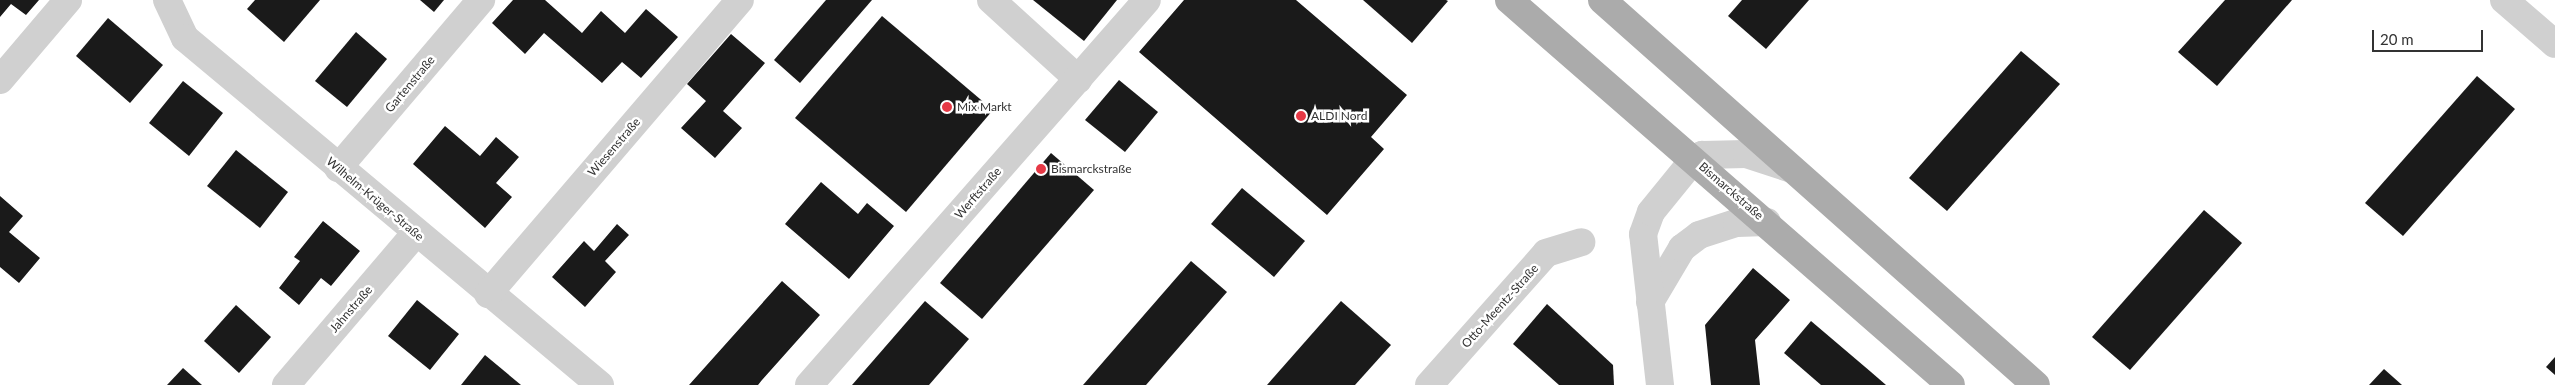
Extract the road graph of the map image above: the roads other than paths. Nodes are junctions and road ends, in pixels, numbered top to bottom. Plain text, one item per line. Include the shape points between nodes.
1 (68, 0) edge
2 (167, 0) edge
3 (481, 0) edge
4 (740, 0) edge
5 (991, 0) edge
6 (1147, 0) edge
7 (1509, 0) edge
8 (1602, 0) edge
9 (2504, 0) edge
10 (2555, 44) edge
11 (1078, 79) junction
12 (0, 80) edge
13 (1694, 159) junction
14 (338, 168) junction
15 (1792, 169) junction
16 (1767, 222) junction
17 (416, 234) junction
18 (1581, 242) dead end
19 (488, 294) junction
20 (1650, 302) junction
21 (286, 385) edge
22 (600, 385) edge
23 (809, 385) edge
24 (1429, 385) edge
25 (1660, 385) edge
26 (1950, 385) edge
27 (2036, 385) edge

1 - 12 street
2 - 14 street, Wilhelm-Krüger-Straße via 185,38
3 - 14 street, Gartenstraße
4 - 19 street, Wiesenstraße
5 - 11 street
6 - 11 street, Werftstraße
7 - 13 main road, Bismarckstraße
8 - 15 main road
9 - 10 street
11 - 23 street, Werftstraße
13 - 15 street via 1722,152 1746,154
13 - 16 main road, Bismarckstraße
13 - 20 street via 1651,212 1643,234
14 - 17 street, Wilhelm-Krüger-Straße
15 - 27 main road
16 - 20 street via 1737,223 1699,235 1682,248
16 - 26 main road, Bismarckstraße
17 - 19 street, Wilhelm-Krüger-Straße
17 - 21 street, Jahnstraße
18 - 24 street, Otto-Meentz-Straße via 1546,253
19 - 22 street, Wilhelm-Krüger-Straße
20 - 25 street

